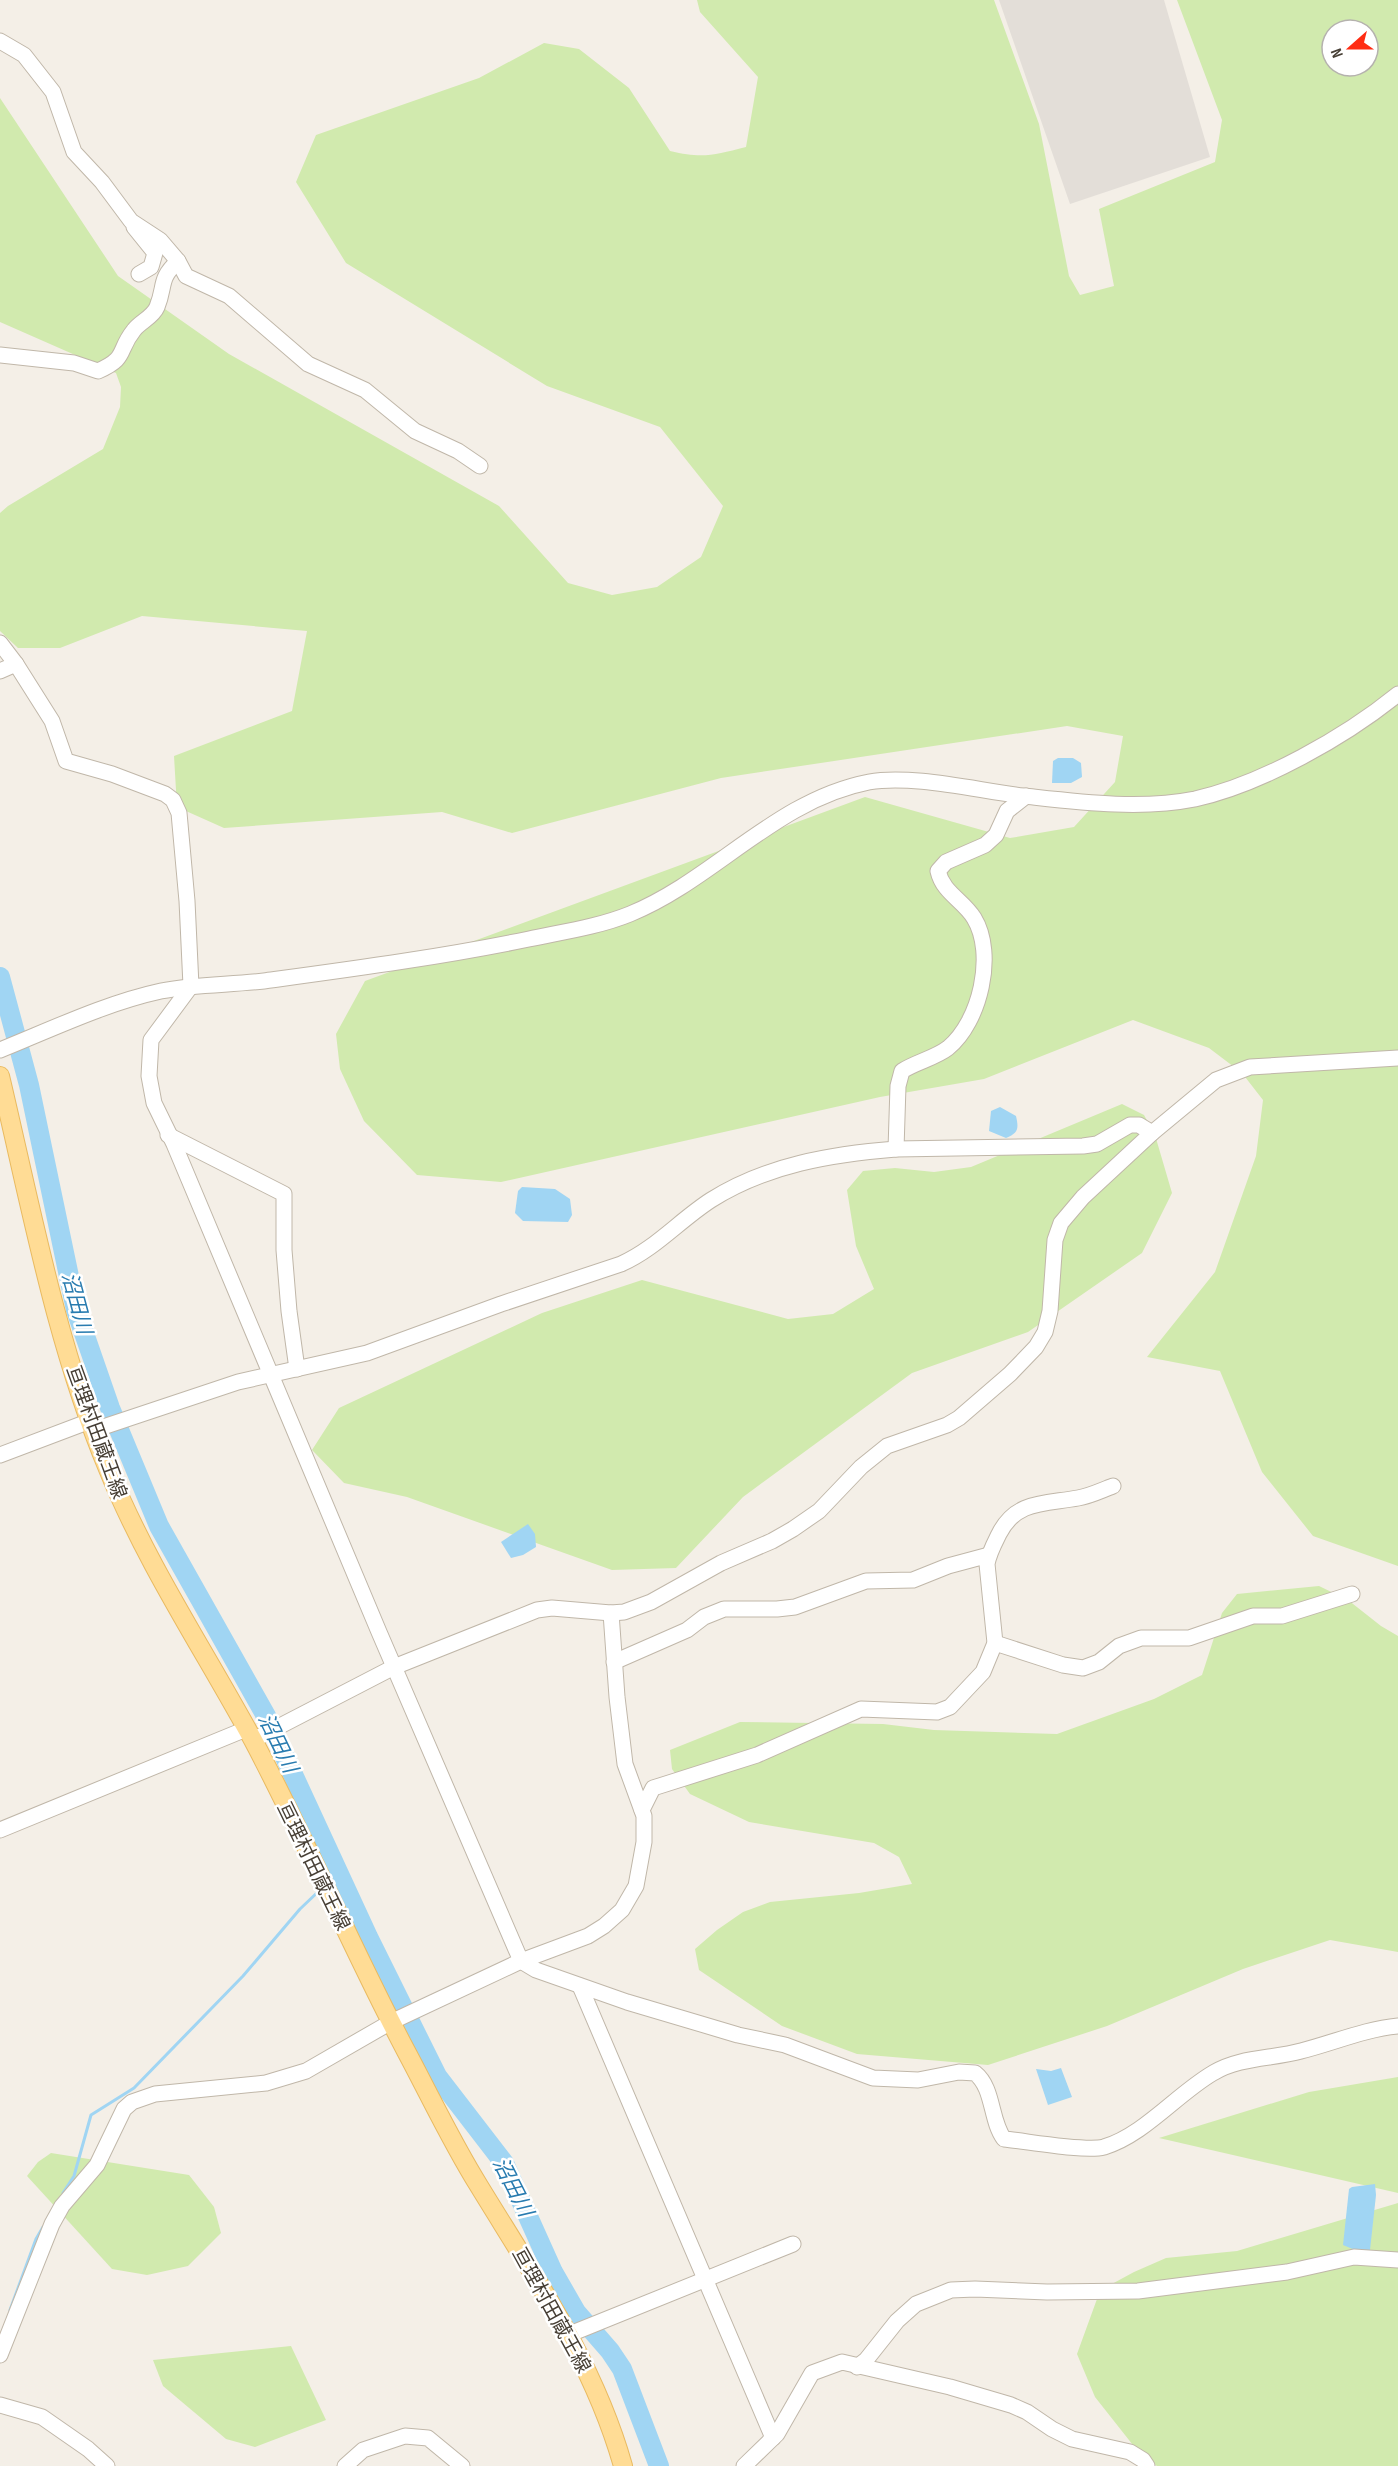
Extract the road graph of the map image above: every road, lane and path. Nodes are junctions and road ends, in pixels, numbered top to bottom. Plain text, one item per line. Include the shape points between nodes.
1 (0, 41) edge
2 (131, 221) junction
3 (178, 261) junction
4 (139, 274) dead end
5 (0, 355) edge
6 (480, 466) dead end
7 (0, 643) edge
8 (16, 664) junction
9 (0, 671) edge
10 (1398, 694) edge
11 (1026, 796) junction
12 (191, 986) junction
13 (0, 1050) edge
14 (1398, 1058) edge
15 (0, 1076) edge
16 (1152, 1133) junction
17 (168, 1135) junction
18 (896, 1149) junction
19 (297, 1369) junction
20 (270, 1375) junction
21 (92, 1426) junction
22 (0, 1455) edge
23 (1113, 1486) dead end
24 (989, 1555) junction
25 (1352, 1594) dead end
26 (611, 1613) junction
27 (995, 1643) junction
28 (614, 1662) junction
29 (394, 1667) junction
30 (249, 1735) junction
31 (642, 1810) junction
32 (0, 1830) edge
33 (521, 1961) junction
34 (580, 1986) junction
35 (391, 2022) junction
36 (1398, 2026) edge
37 (793, 2244) dead end
38 (1398, 2260) edge
39 (705, 2279) junction
40 (570, 2334) junction
41 (0, 2355) edge
42 (857, 2367) junction
43 (0, 2405) edge
44 (773, 2438) junction
45 (107, 2466) edge
46 (345, 2466) edge
47 (462, 2466) edge
48 (623, 2466) edge
49 (744, 2466) edge
50 (1147, 2466) edge

1 - 2 street via 24,55 52,92 74,152
2 - 3 street via 160,240
2 - 4 street via 154,253 151,267
3 - 5 street via 166,272 156,309 135,328 116,362 107,367 98,371 74,363
3 - 6 street via 186,276 229,296 308,364 365,390 415,431
7 - 8 street
8 - 9 street
8 - 12 street via 52,721 66,761 112,774 172,800 179,813
10 - 11 street via 1357,725 1274,770 1194,799 1146,804
11 - 12 street via 924,782 874,781 833,790 795,809 678,889 629,914 578,928 442,954 261,981
11 - 18 street via 1007,810 996,835 985,845 946,862 938,871 947,890 974,916 982,937 985,957 981,994 960,1037 946,1050 902,1071
12 - 13 street via 123,1002
12 - 17 street via 151,1040 148,1053 154,1103
14 - 16 street via 1250,1068 1216,1080
15 - 21 main road, 亘理村田蔵王線 via 63,1335
16 - 18 street via 1139,1125 1130,1125 1097,1144 1083,1146
16 - 26 street via 1083,1197 1061,1224 1055,1240 1045,1332 1010,1374 959,1418 887,1446 793,1529 651,1602
17 - 19 street via 284,1194 284,1250
17 - 20 street
18 - 19 street via 781,1167 739,1183 621,1264 367,1353
19 - 20 street
20 - 21 street
20 - 29 street
21 - 22 street
21 - 30 main road, 亘理村田蔵王線 via 138,1538
23 - 24 street via 1081,1498 1013,1512
24 - 27 street
24 - 28 street via 913,1580 866,1581 795,1607 724,1609
25 - 27 street via 1282,1616 1253,1616 1189,1638 1141,1638 1119,1646 1099,1662 1083,1668
26 - 28 street
26 - 29 street via 537,1610
27 - 31 street via 983,1672 950,1707 937,1712 861,1709 782,1745 653,1788
28 - 31 street via 625,1764
29 - 30 street
29 - 33 street
30 - 32 street
30 - 35 main road, 亘理村田蔵王線
31 - 33 street via 644,1842 636,1886 622,1910 588,1936
33 - 34 street
33 - 35 street
34 - 36 street via 785,2045 873,2078 918,2080 975,2073 986,2087 997,2129 1004,2139 1083,2148 1103,2147 1129,2135 1215,2071
34 - 39 street
35 - 40 main road, 亘理村田蔵王線 via 476,2182
35 - 41 street via 306,2070 266,2083 155,2094 132,2102 124,2109 97,2165 52,2224
37 - 39 street
38 - 42 street via 1354,2258 1287,2272 1138,2291 951,2290 916,2304
39 - 40 street
39 - 44 street
40 - 48 main road, 亘理村田蔵王線
42 - 44 street via 842,2362 812,2373
42 - 50 street via 1011,2405 1072,2439 1130,2452
43 - 45 street via 42,2417
44 - 49 street
46 - 47 street via 363,2450 405,2436 428,2439

